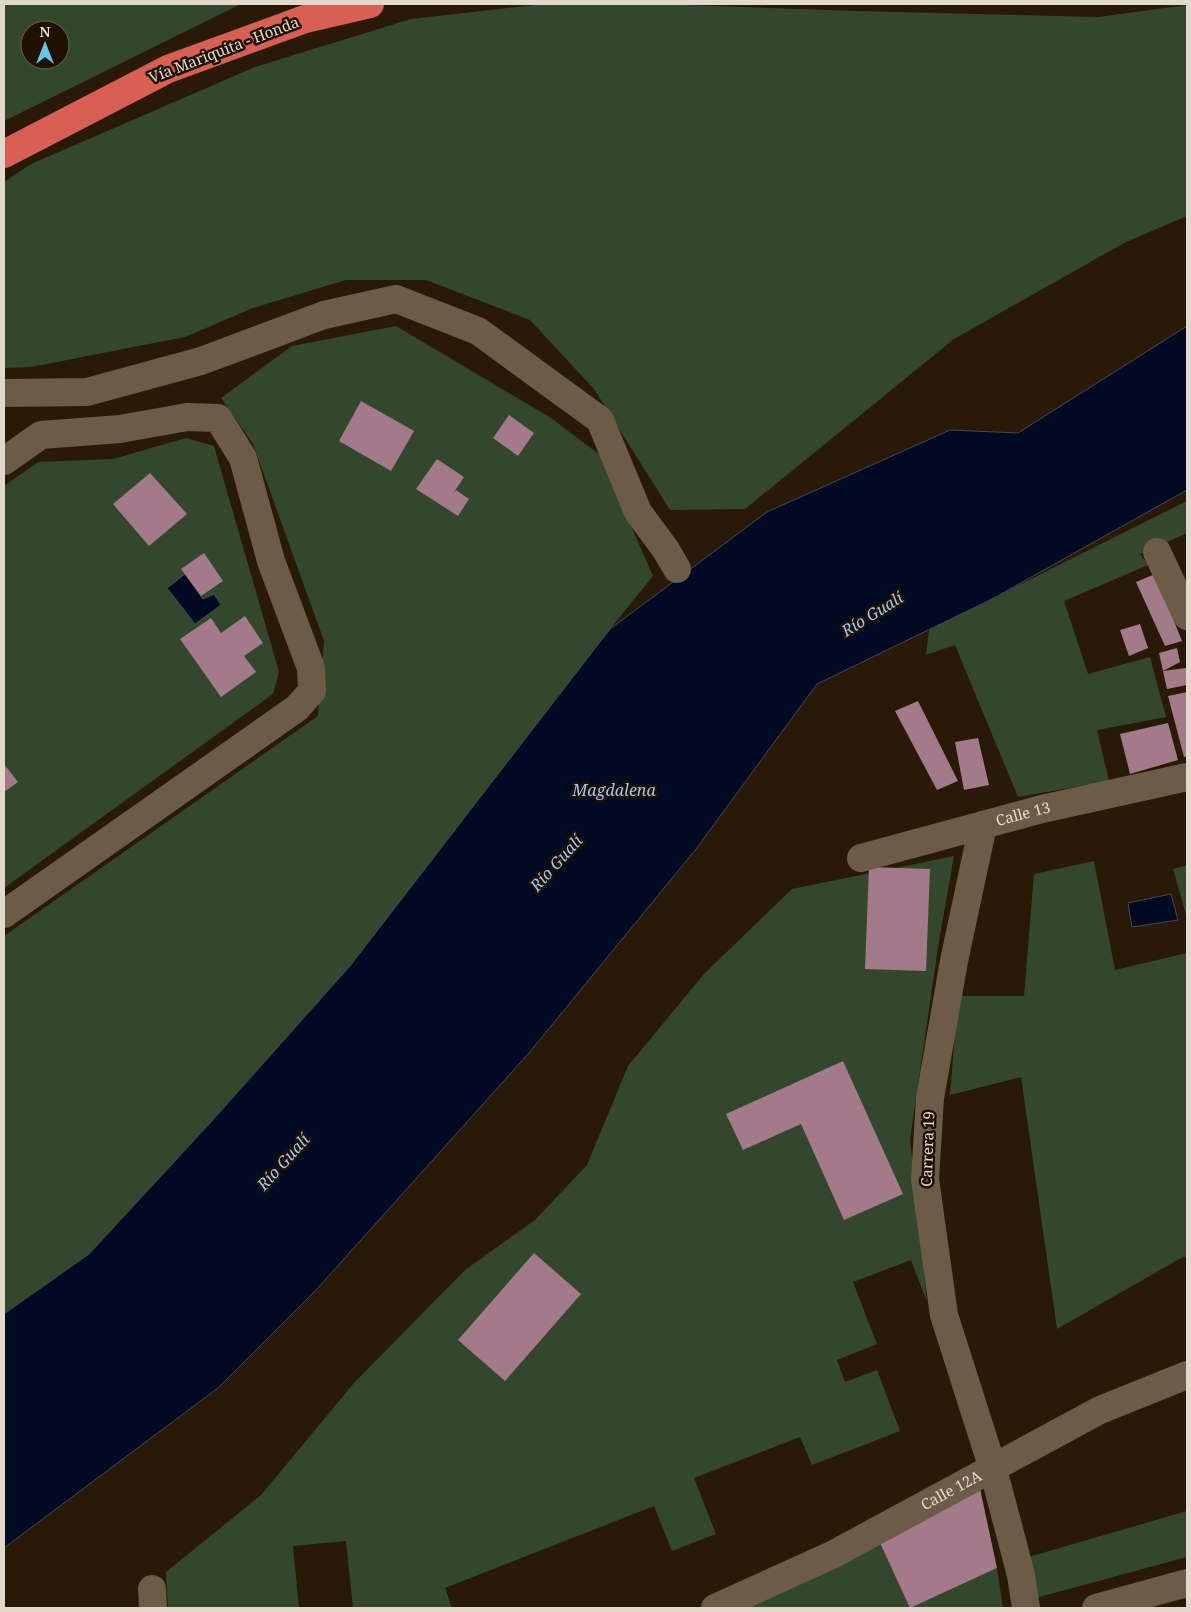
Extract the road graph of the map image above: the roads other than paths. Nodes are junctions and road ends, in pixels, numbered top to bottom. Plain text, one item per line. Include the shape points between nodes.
1 (370, 4) edge
2 (4, 154) edge
3 (4, 393) edge
4 (4, 461) edge
5 (1157, 552) dead end
6 (677, 569) dead end
7 (1187, 616) edge
8 (1187, 777) edge
9 (983, 825) junction
10 (861, 858) dead end
11 (4, 914) edge
12 (1187, 1375) edge
13 (993, 1469) junction
14 (1187, 1583) edge
15 (715, 1608) edge
16 (1026, 1608) edge
17 (1096, 1608) edge

1 - 2 highway, Vía Mariquita - Honda via 305,19 168,69
3 - 6 street via 87,392 201,361 324,315 396,299 478,331 600,420 638,512
4 - 11 street via 41,435 120,429 187,417 218,418 243,458 271,561 311,668 312,691 297,708
5 - 7 street
8 - 9 street, Calle 13
9 - 10 street, Calle 13
9 - 13 street, Carrera 19 via 954,961 930,1098 925,1180 944,1315
12 - 13 street, Calle 12A via 1100,1410
13 - 15 street, Calle 12A via 832,1555
13 - 16 street, Carrera 19 via 1021,1575
14 - 17 street

